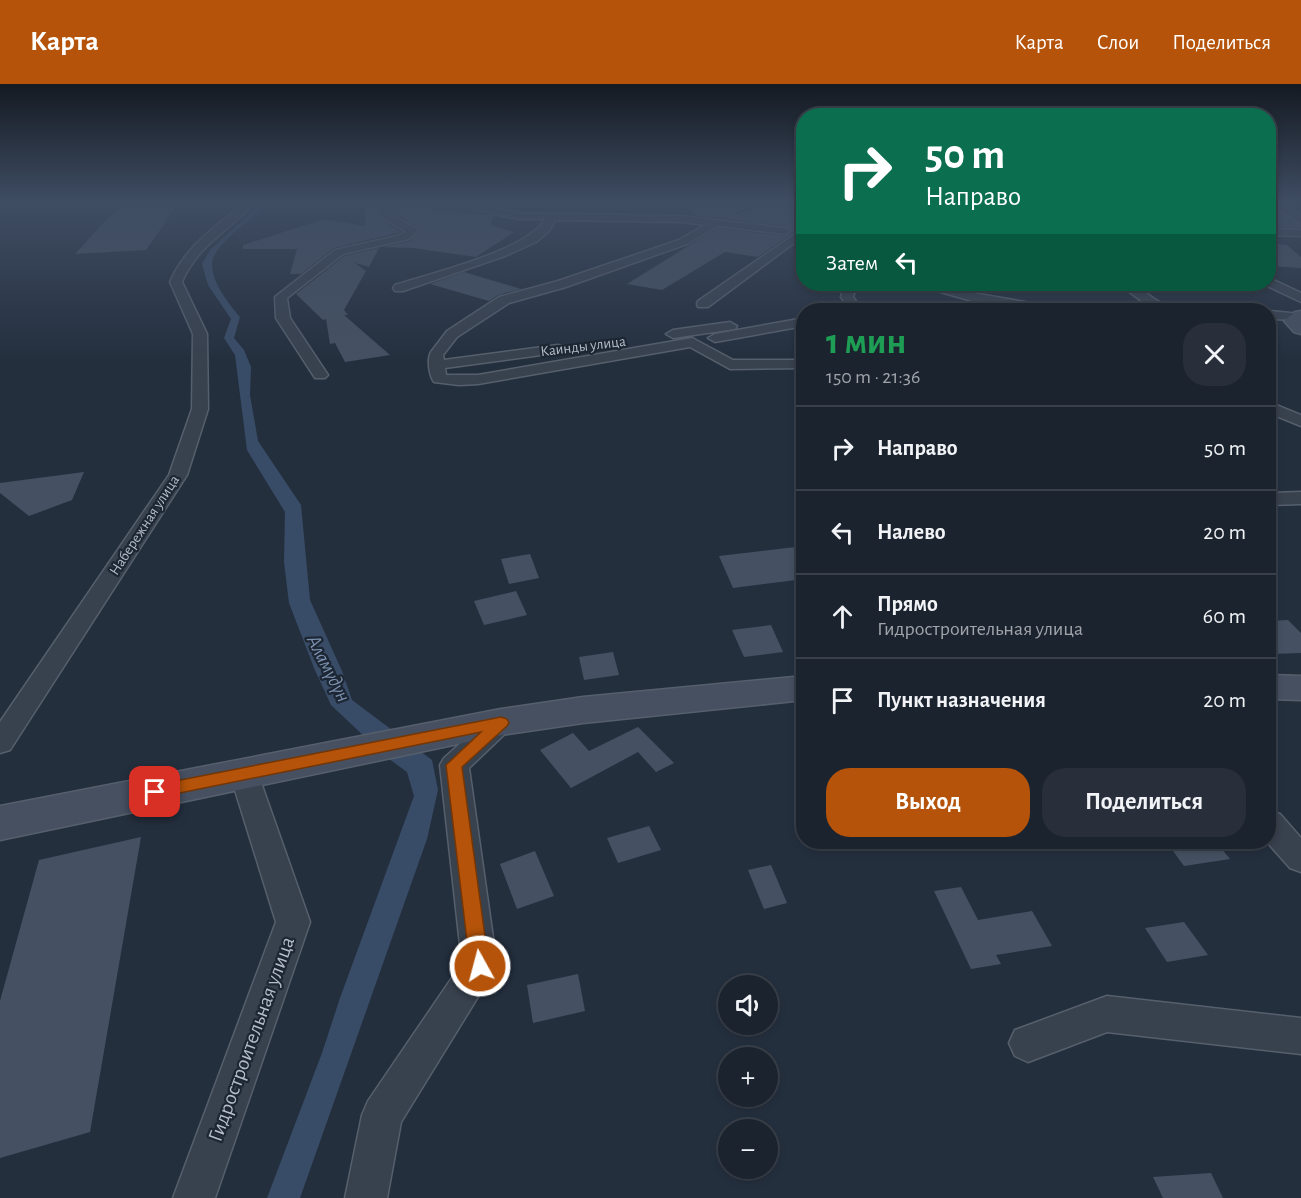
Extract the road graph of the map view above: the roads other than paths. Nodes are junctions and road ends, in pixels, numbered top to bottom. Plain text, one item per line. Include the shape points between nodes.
1 (191, 256) edge
2 (334, 256) edge
3 (495, 256) edge
4 (643, 256) edge
5 (772, 256) edge
6 (1276, 286) edge
7 (399, 288) dead end
8 (951, 291) edge
9 (1135, 291) edge
10 (1301, 298) edge
11 (1002, 303) edge
12 (1153, 303) edge
13 (703, 304) dead end
14 (1276, 316) edge
15 (1300, 320) edge
16 (796, 323) edge
17 (730, 326) dead end
18 (692, 342) junction
19 (796, 364) edge
20 (437, 365) junction
21 (320, 375) dead end
22 (1276, 410) edge
23 (1301, 421) edge
24 (1301, 498) edge
25 (1276, 499) edge
26 (1276, 687) edge
27 (1301, 688) edge
28 (796, 689) edge
29 (493, 724) junction
30 (0, 743) edge
31 (244, 774) junction
32 (0, 823) edge
33 (1276, 831) edge
34 (1301, 859) edge
35 (1301, 1036) edge
36 (1028, 1043) dead end
37 (194, 1198) edge
38 (366, 1198) edge

1 - 30 street, Набережная улица via 181,266 176,282 200,334 200,408 178,475
2 - 21 street via 281,297 284,318
3 - 7 street
4 - 20 street via 504,300 452,334 435,355
5 - 13 street
6 - 10 street
8 - 11 street
9 - 12 street
14 - 15 street
16 - 18 street
17 - 20 street, Каинды улица
18 - 19 street via 730,365
18 - 20 street via 462,382 439,379
22 - 23 street
24 - 25 street
26 - 27 street
28 - 29 street via 583,710
29 - 31 street
29 - 38 street via 454,765 480,966 381,1114
31 - 32 street
31 - 37 street, Гидростроительная улица via 293,922
33 - 34 street
35 - 36 street via 1107,1014

